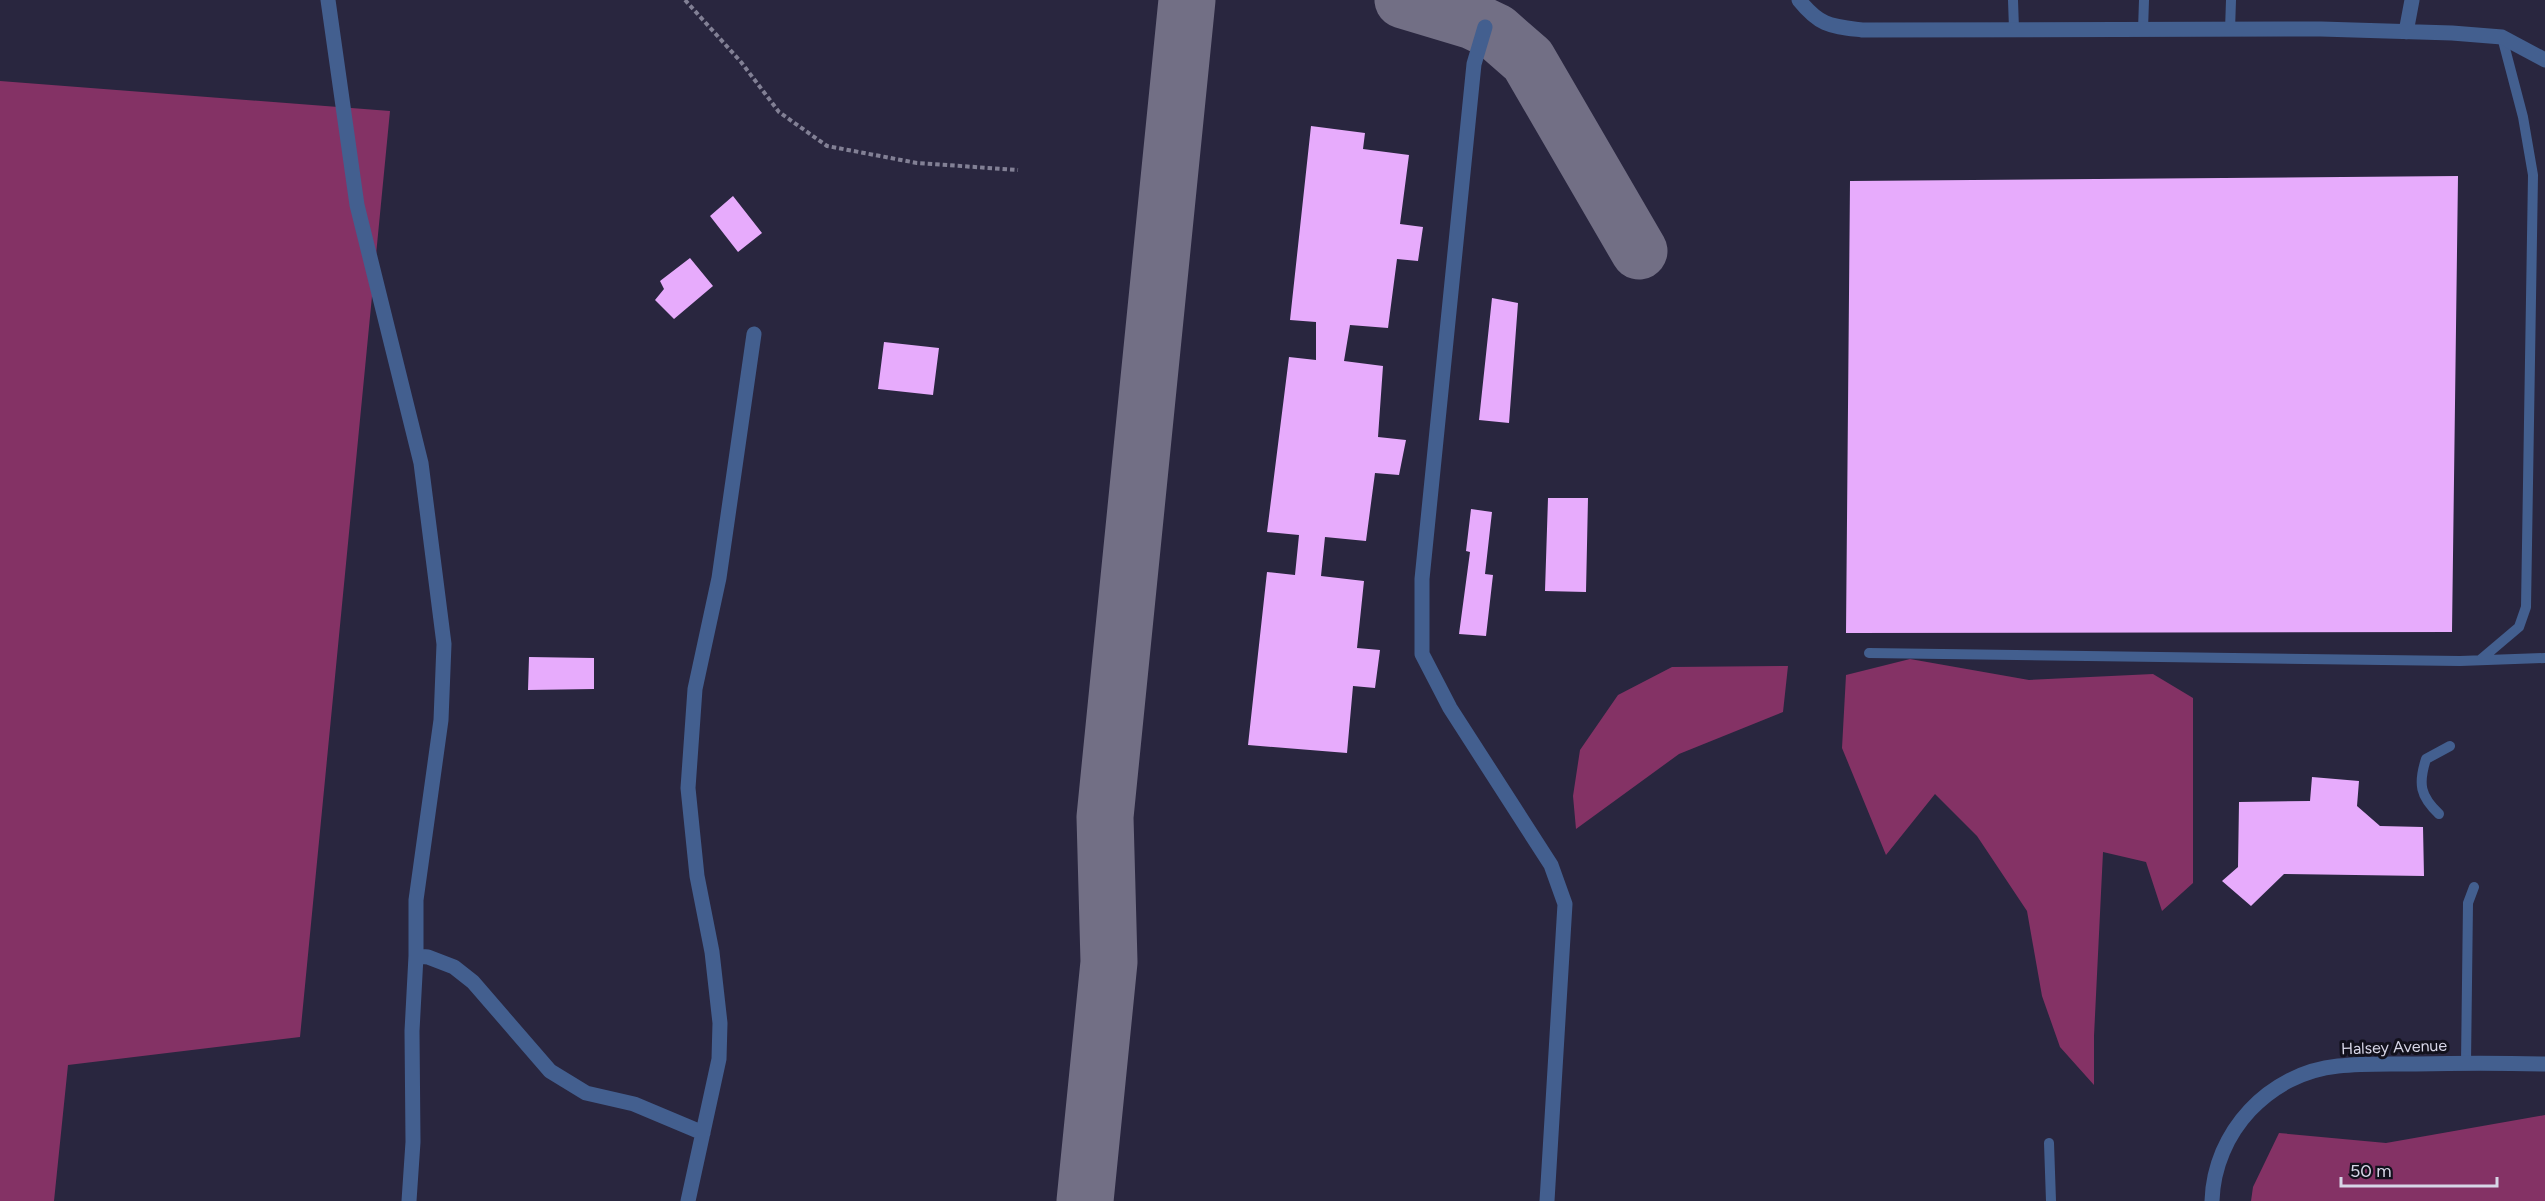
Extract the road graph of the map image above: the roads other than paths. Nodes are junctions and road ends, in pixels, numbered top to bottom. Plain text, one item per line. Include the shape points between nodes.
1 (328, 0) edge
2 (1799, 0) edge
3 (2013, 0) edge
4 (2144, 0) edge
5 (2231, 0) edge
6 (2412, 0) edge
7 (1485, 27) dead end
8 (2014, 29) junction
9 (2143, 30) junction
10 (2230, 30) junction
11 (2406, 32) junction
12 (2502, 37) junction
13 (2545, 60) edge
14 (754, 334) dead end
15 (1869, 653) dead end
16 (2545, 658) edge
17 (2480, 660) junction
18 (2450, 746) dead end
19 (2439, 814) dead end
20 (2474, 887) dead end
21 (416, 956) junction
22 (2466, 1063) junction
23 (2545, 1064) edge
24 (703, 1133) junction
25 (2049, 1143) dead end
26 (409, 1201) edge
27 (688, 1201) edge
28 (1547, 1201) edge
29 (2051, 1201) edge
30 (2212, 1201) edge

1 - 21 street via 357,205 421,463 444,644 441,720 416,900
2 - 8 street via 1814,18 1862,30
3 - 8 lane
4 - 9 lane
5 - 10 lane
6 - 11 street
7 - 28 street via 1474,64 1444,342 1422,579 1422,654 1450,708 1551,865 1565,904
8 - 9 street
9 - 10 street
10 - 11 street
11 - 12 street
12 - 13 street
12 - 17 lane via 2533,175 2526,607 2519,627
14 - 24 street via 719,578 695,689 688,788 720,1023 719,1059
15 - 17 lane
16 - 17 lane
18 - 19 lane via 2426,759 2423,770 2423,793
20 - 22 lane via 2468,903
21 - 24 street via 454,968 473,982 550,1071 586,1093 634,1104
21 - 26 street
22 - 23 street, Halsey Avenue
22 - 30 street, Halsey Avenue via 2337,1066 2305,1074 2280,1086 2258,1100 2237,1122 2221,1155
24 - 27 street
25 - 29 lane

